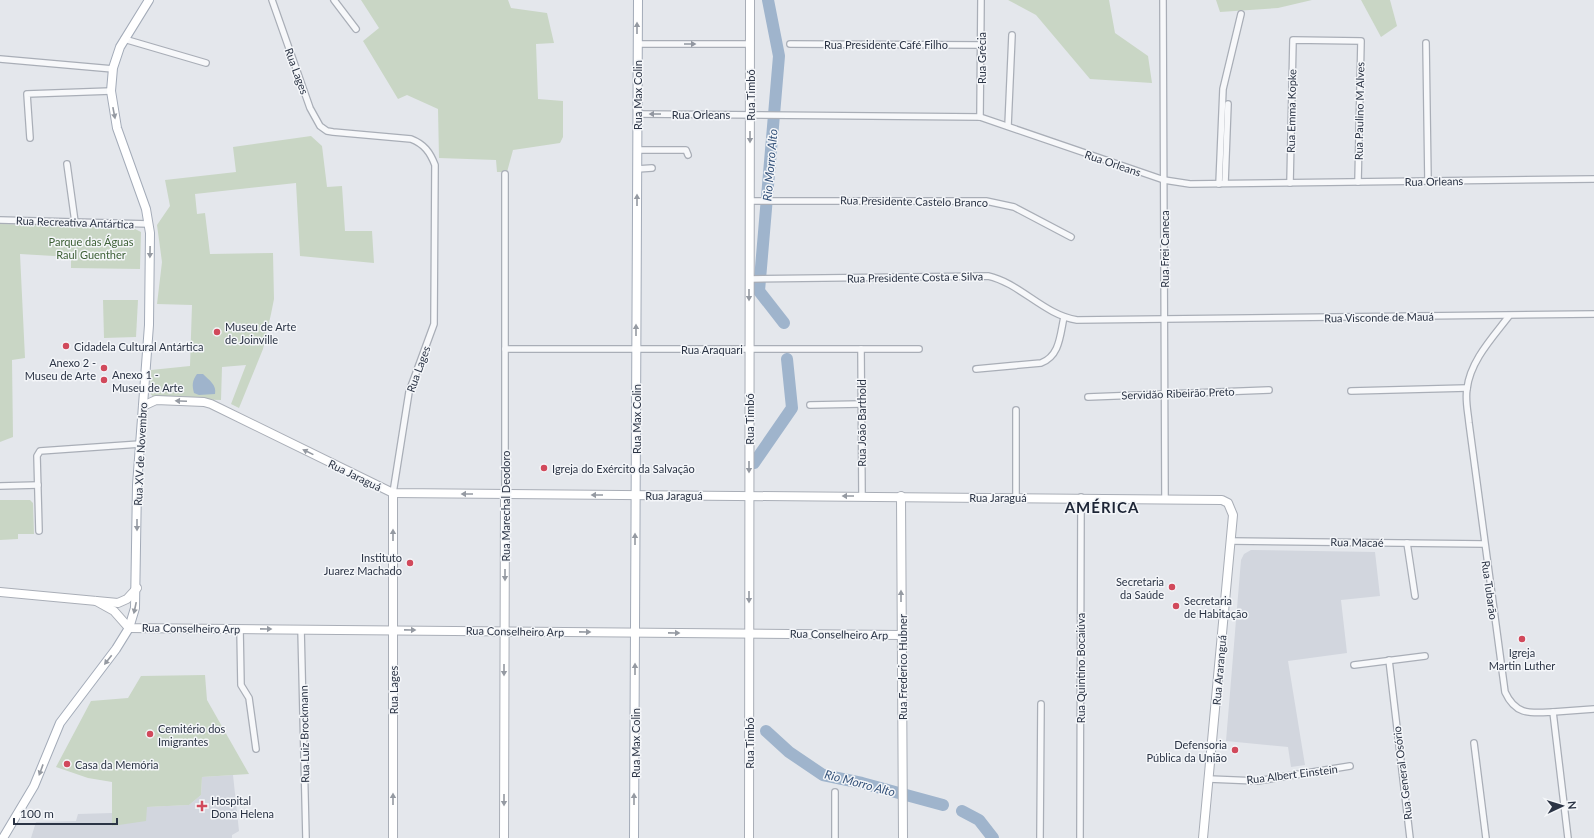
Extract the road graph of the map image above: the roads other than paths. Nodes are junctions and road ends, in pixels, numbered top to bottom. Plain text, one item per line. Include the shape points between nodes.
1 (149, 0) edge
2 (272, 0) edge
3 (334, 0) edge
4 (638, 0) edge
5 (750, 0) edge
6 (981, 0) edge
7 (1163, 0) edge
8 (1240, 14) dead end
9 (356, 29) dead end
10 (1012, 35) dead end
11 (124, 39) junction
12 (1293, 40) joint
13 (1426, 43) dead end
14 (637, 44) junction
15 (750, 44) junction
16 (790, 44) dead end
17 (981, 45) junction
18 (0, 59) edge
19 (206, 63) dead end
20 (113, 69) junction
21 (111, 91) junction
22 (1228, 104) dead end
23 (637, 114) junction
24 (750, 115) junction
25 (980, 117) junction
26 (1008, 126) junction
27 (30, 138) dead end
28 (637, 150) junction
29 (688, 155) dead end
30 (67, 164) dead end
31 (652, 168) dead end
32 (637, 169) junction
33 (505, 174) dead end
34 (1594, 179) edge
35 (1164, 180) junction
36 (1428, 181) junction
37 (1358, 182) junction
38 (1222, 183) junction
39 (1290, 183) junction
40 (750, 201) junction
41 (0, 220) edge
42 (75, 222) junction
43 (149, 224) junction
44 (1071, 236) dead end
45 (752, 279) junction
46 (1594, 314) edge
47 (1509, 316) junction
48 (1064, 317) junction
49 (1164, 320) junction
50 (505, 349) junction
51 (636, 349) junction
52 (750, 349) junction
53 (861, 349) junction
54 (920, 349) dead end
55 (976, 369) dead end
56 (1467, 388) junction
57 (1269, 390) dead end
58 (1351, 391) dead end
59 (1165, 394) junction
60 (1088, 397) dead end
61 (810, 404) dead end
62 (861, 404) junction
63 (142, 406) junction
64 (1016, 410) dead end
65 (140, 444) junction
66 (38, 484) junction
67 (0, 486) edge
68 (393, 493) junction
69 (505, 494) junction
70 (636, 495) junction
71 (749, 495) junction
72 (862, 496) junction
73 (901, 496) junction
74 (1016, 497) junction
75 (1080, 497) junction
76 (1165, 498) junction
77 (1228, 503) joint
78 (39, 531) dead end
79 (1231, 541) junction
80 (1407, 543) junction
81 (1484, 544) junction
82 (137, 588) junction
83 (0, 592) edge
84 (1414, 596) dead end
85 (96, 601) junction
86 (129, 628) junction
87 (240, 629) junction
88 (301, 629) junction
89 (393, 630) junction
90 (504, 631) junction
91 (635, 633) junction
92 (749, 634) junction
93 (901, 635) junction
94 (1425, 656) dead end
95 (1389, 660) junction
96 (1354, 665) dead end
97 (1041, 704) dead end
98 (1594, 709) edge
99 (1554, 712) junction
100 (1474, 743) dead end
101 (256, 749) dead end
102 (1350, 766) dead end
103 (1209, 779) junction
104 (834, 792) dead end
105 (3, 838) edge
106 (306, 838) edge
107 (393, 838) edge
108 (504, 838) edge
109 (634, 838) edge
110 (749, 838) edge
111 (835, 838) edge
112 (903, 838) edge
113 (1040, 838) edge
114 (1080, 838) edge
115 (1203, 838) edge
116 (1410, 838) edge
117 (1486, 838) edge
118 (1568, 838) edge

1 - 11 main road, Rua XV de Novembro
2 - 68 street, Rua Lages via 310,108 320,126 333,132 411,139 426,148 435,165 434,324 409,392
3 - 9 street
14 -> 4 main road, Rua Max Colin
5 - 15 main road, Rua Timbó
6 - 17 street, Rua Grécia
7 - 35 street, Rua Frei Caneca
8 - 38 street via 1224,89
10 - 26 street
11 - 19 street
11 - 20 main road, Rua XV de Novembro
12 - 37 street, Rua Paulino M Alves via 1361,41
12 - 39 street, Rua Emma Kopke
13 - 36 street
14 -> 15 street
14 - 23 main road, Rua Max Colin
15 - 24 main road, Rua Timbó
16 - 17 street, Rua Presidente Café Filho
17 - 25 street, Rua Grécia
18 - 20 street
20 - 21 main road, Rua XV de Novembro
21 - 27 street via 27,94
21 -> 43 main road, Rua XV de Novembro via 118,128
22 - 38 street
24 -> 23 street, Rua Orleans
23 - 28 main road, Rua Max Colin
24 - 25 street, Rua Orleans
24 -> 40 main road, Rua Timbó
25 - 26 street, Rua Orleans
26 - 35 street, Rua Orleans
28 - 29 street via 686,150
28 - 32 main road, Rua Max Colin
30 - 42 street
31 - 32 street
51 -> 32 main road, Rua Max Colin
33 - 50 street, Rua Marechal Deodoro
34 - 36 street, Rua Orleans
35 - 38 street, Rua Orleans via 1190,184
35 - 49 street, Rua Frei Caneca
36 - 37 street, Rua Orleans
37 - 39 street, Rua Orleans
38 - 39 street, Rua Orleans
40 - 44 street, Rua Presidente Castelo Branco via 986,201 1014,207
40 - 45 main road, Rua Timbó
41 - 42 street, Rua Recreativa Antártica
42 - 43 street, Rua Recreativa Antártica
43 -> 63 main road, Rua XV de Novembro via 149,325
45 - 48 street, Rua Presidente Costa e Silva via 988,276 1002,280
45 -> 52 main road, Rua Timbó
46 - 47 street, Rua Visconde de Mauá
47 - 49 street, Rua Visconde de Mauá
47 - 56 street, Rua Tubarão via 1480,355
48 - 49 street, Rua Presidente Costa e Silva via 1077,320
48 - 55 street via 1058,347 1048,360 1041,363
49 - 59 street, Rua Frei Caneca
50 - 51 street, Rua Araquari
50 - 69 street, Rua Marechal Deodoro
51 - 52 street, Rua Araquari
51 - 70 main road, Rua Max Colin
52 - 53 street, Rua Araquari
52 -> 71 main road, Rua Timbó
53 - 54 street, Rua Araquari
53 - 62 street, Rua João Barthold
56 - 58 street
56 - 81 street, Rua Tubarão
57 - 59 street, Servidão Ribeirão Preto
59 - 60 street, Servidão Ribeirão Preto
59 - 76 street, Rua Frei Caneca
61 - 62 street
62 - 72 street, Rua João Barthold
63 - 65 main road, Rua XV de Novembro
68 -> 63 main road, Rua Jaraguá via 211,404 156,400
64 - 74 street
65 - 66 street via 40,451 37,456
65 -> 82 main road, Rua XV de Novembro via 137,485
66 - 67 street
66 - 78 street
69 -> 68 main road, Rua Jaraguá
89 -> 68 main road, Rua Lages
70 -> 69 main road, Rua Jaraguá
69 -> 90 main road, Rua Marechal Deodoro
70 - 71 main road, Rua Jaraguá
91 -> 70 main road, Rua Max Colin
72 -> 71 main road, Rua Jaraguá
71 -> 92 main road, Rua Timbó
72 - 73 main road, Rua Jaraguá
73 - 74 main road, Rua Jaraguá
93 -> 73 main road, Rua Frederico Hubner
74 - 75 main road, Rua Jaraguá
75 - 76 main road, Rua Jaraguá
75 - 114 street, Rua Quintino Bocaiúva
76 - 77 main road, Rua Jaraguá via 1216,498
77 - 79 main road, Rua Araranguá via 1233,515
79 - 80 street, Rua Macaé
79 - 103 main road, Rua Araranguá
80 - 81 street, Rua Macaé
80 - 84 street
81 - 99 street, Rua Tubarão via 1505,692 1509,701 1522,711
82 - 85 main road via 123,602
82 -> 86 main road, Rua XV de Novembro
83 - 85 main road
85 - 86 main road via 114,611
86 - 87 main road, Rua Conselheiro Arp
86 -> 105 main road, Rua XV de Novembro via 60,723 34,786
87 -> 88 main road, Rua Conselheiro Arp
87 - 101 street via 240,685 249,698
88 - 89 main road, Rua Conselheiro Arp
88 - 106 street, Rua Luiz Brockmann
89 -> 90 main road, Rua Conselheiro Arp
107 -> 89 main road, Rua Lages
90 -> 91 main road, Rua Conselheiro Arp
90 -> 108 main road, Rua Marechal Deodoro
91 -> 92 main road, Rua Conselheiro Arp
109 -> 91 main road, Rua Max Colin
92 - 93 main road, Rua Conselheiro Arp
92 - 110 main road, Rua Timbó
93 - 112 main road, Rua Frederico Hubner
94 - 95 street
95 - 96 street
95 - 116 street, Rua General Osório
97 - 113 street
98 - 99 street, Rua Tubarão
99 - 118 street
100 - 117 street
102 - 103 street, Rua Albert Einstein via 1257,781
103 - 115 main road, Rua Araranguá
104 - 111 street

